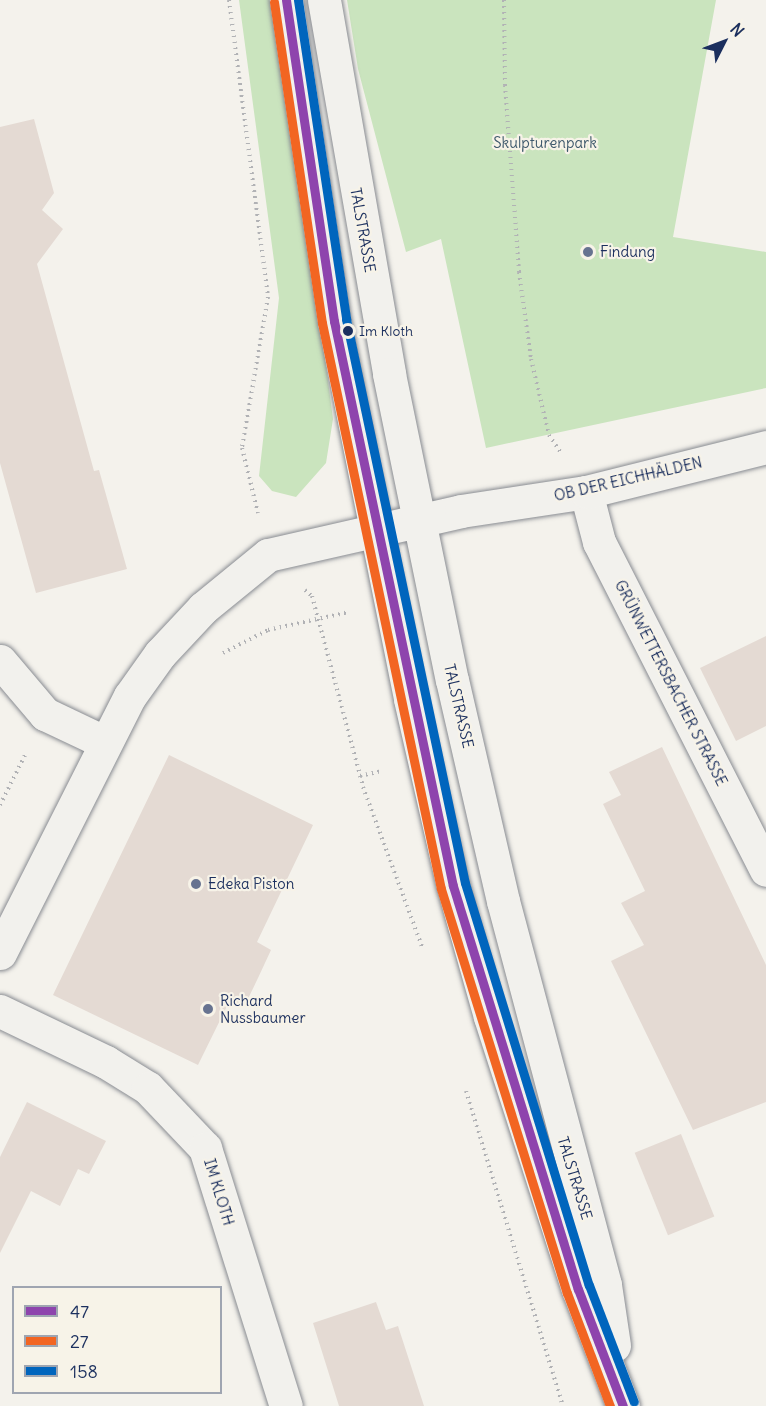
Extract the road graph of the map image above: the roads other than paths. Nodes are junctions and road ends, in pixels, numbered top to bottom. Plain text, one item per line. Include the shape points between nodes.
1 (286, 0) edge
2 (324, 0) edge
3 (766, 447) edge
4 (586, 492) junction
5 (418, 521) junction
6 (377, 531) junction
7 (0, 661) edge
8 (105, 742) junction
9 (766, 870) edge
10 (0, 953) edge
11 (0, 1011) edge
12 (286, 1406) edge
13 (623, 1406) edge

1 - 6 main road, TALSTRASSE via 309,177
2 - 5 main road, TALSTRASSE
3 - 4 main road, OB DER EICHHÄLDEN
4 - 5 main road, OB DER EICHHÄLDEN
4 - 9 main road, GRÜNWETTERSBACHER STRASSE via 600,542
5 - 6 main road
5 - 13 main road, TALSTRASSE via 503,901 605,1285
6 - 8 main road via 268,555 203,608 160,654
6 - 13 main road, TALSTRASSE via 453,886 490,1017 578,1290
7 - 8 main road via 45,714
8 - 10 main road
11 - 12 main road, IM KLOTH via 106,1062 148,1088 205,1148

